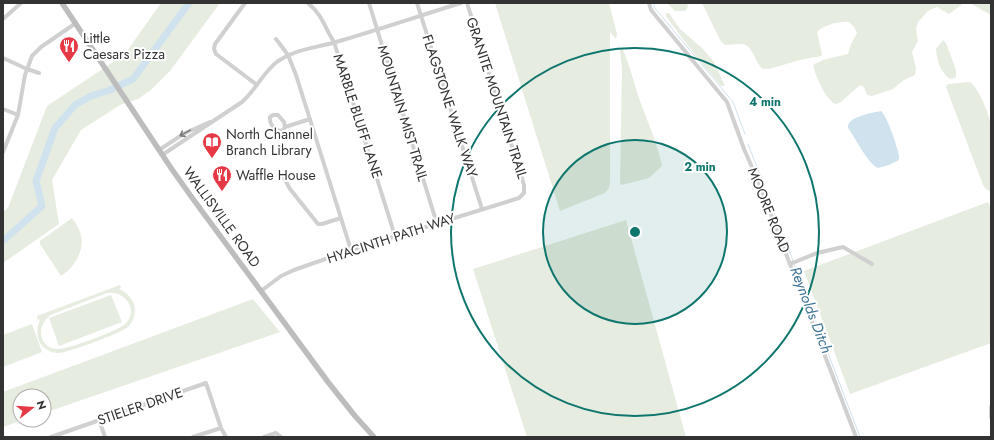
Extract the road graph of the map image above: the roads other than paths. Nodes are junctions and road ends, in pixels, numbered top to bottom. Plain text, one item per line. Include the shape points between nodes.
1 (21, 3) edge
2 (62, 3) edge
3 (245, 3) edge
4 (308, 3) edge
5 (369, 3) edge
6 (417, 3) edge
7 (461, 3) edge
8 (467, 3) edge
9 (649, 3) edge
10 (421, 16) junction
11 (3, 19) edge
12 (76, 23) junction
13 (378, 29) junction
14 (276, 39) dead end
15 (334, 42) junction
16 (288, 55) junction
17 (3, 58) edge
18 (27, 69) junction
19 (39, 72) dead end
20 (257, 85) junction
21 (3, 109) edge
22 (18, 114) junction
23 (310, 119) junction
24 (285, 127) dead end
25 (3, 152) edge
26 (161, 153) junction
27 (283, 176) dead end
28 (524, 193) joint
29 (482, 209) junction
30 (341, 218) junction
31 (437, 224) junction
32 (395, 236) junction
33 (351, 250) junction
34 (790, 264) junction
35 (872, 264) dead end
36 (261, 291) junction
37 (991, 407) edge
38 (991, 417) edge
39 (99, 420) junction
40 (221, 428) junction
41 (53, 437) edge
42 (105, 437) edge
43 (193, 437) edge
44 (226, 437) edge
45 (264, 437) edge
46 (281, 437) edge
47 (374, 437) edge
48 (856, 437) edge

1 - 11 street
2 - 12 main road, WALLISVILLE ROAD
3 - 20 street via 215,44 214,51
4 - 15 street, MARBLE BLUFF LANE via 323,20
5 - 13 street, MOUNTAIN MIST TRAIL
6 - 10 street, FLAGSTONE WALK WAY
7 - 10 street
8 - 28 street, GRANITE MOUNTAIN TRAIL via 524,185
9 - 34 street, MOORE ROAD via 651,10 727,102
10 - 13 street
10 - 29 street, FLAGSTONE WALK WAY
12 - 18 street via 36,51
12 - 26 main road, WALLISVILLE ROAD
13 - 15 street
13 - 31 street, MOUNTAIN MIST TRAIL
14 - 16 street
15 - 16 street
15 - 32 street, MARBLE BLUFF LANE
16 - 20 street via 271,68
16 - 23 street
17 - 18 street
18 - 19 street
18 - 22 street
20 - 26 street via 242,102 214,121 185,133
21 - 22 street
22 - 25 street
23 - 24 street
23 - 30 street
26 - 36 main road, WALLISVILLE ROAD
27 - 30 street via 290,189 318,224
28 - 29 street, HYACINTH PATH WAY via 519,198
29 - 31 street, HYACINTH PATH WAY
30 - 33 street
31 - 32 street, HYACINTH PATH WAY
32 - 33 street, HYACINTH PATH WAY
33 - 36 street, HYACINTH PATH WAY via 291,271
34 - 35 street via 816,253 843,247
34 - 48 street, MOORE ROAD
36 - 47 main road, WALLISVILLE ROAD via 328,382
37 - 38 street
39 - 40 street, STIELER DRIVE via 206,383
39 - 41 street, STIELER DRIVE
39 - 42 street
40 - 43 street
40 - 44 street
45 - 46 street via 276,433

